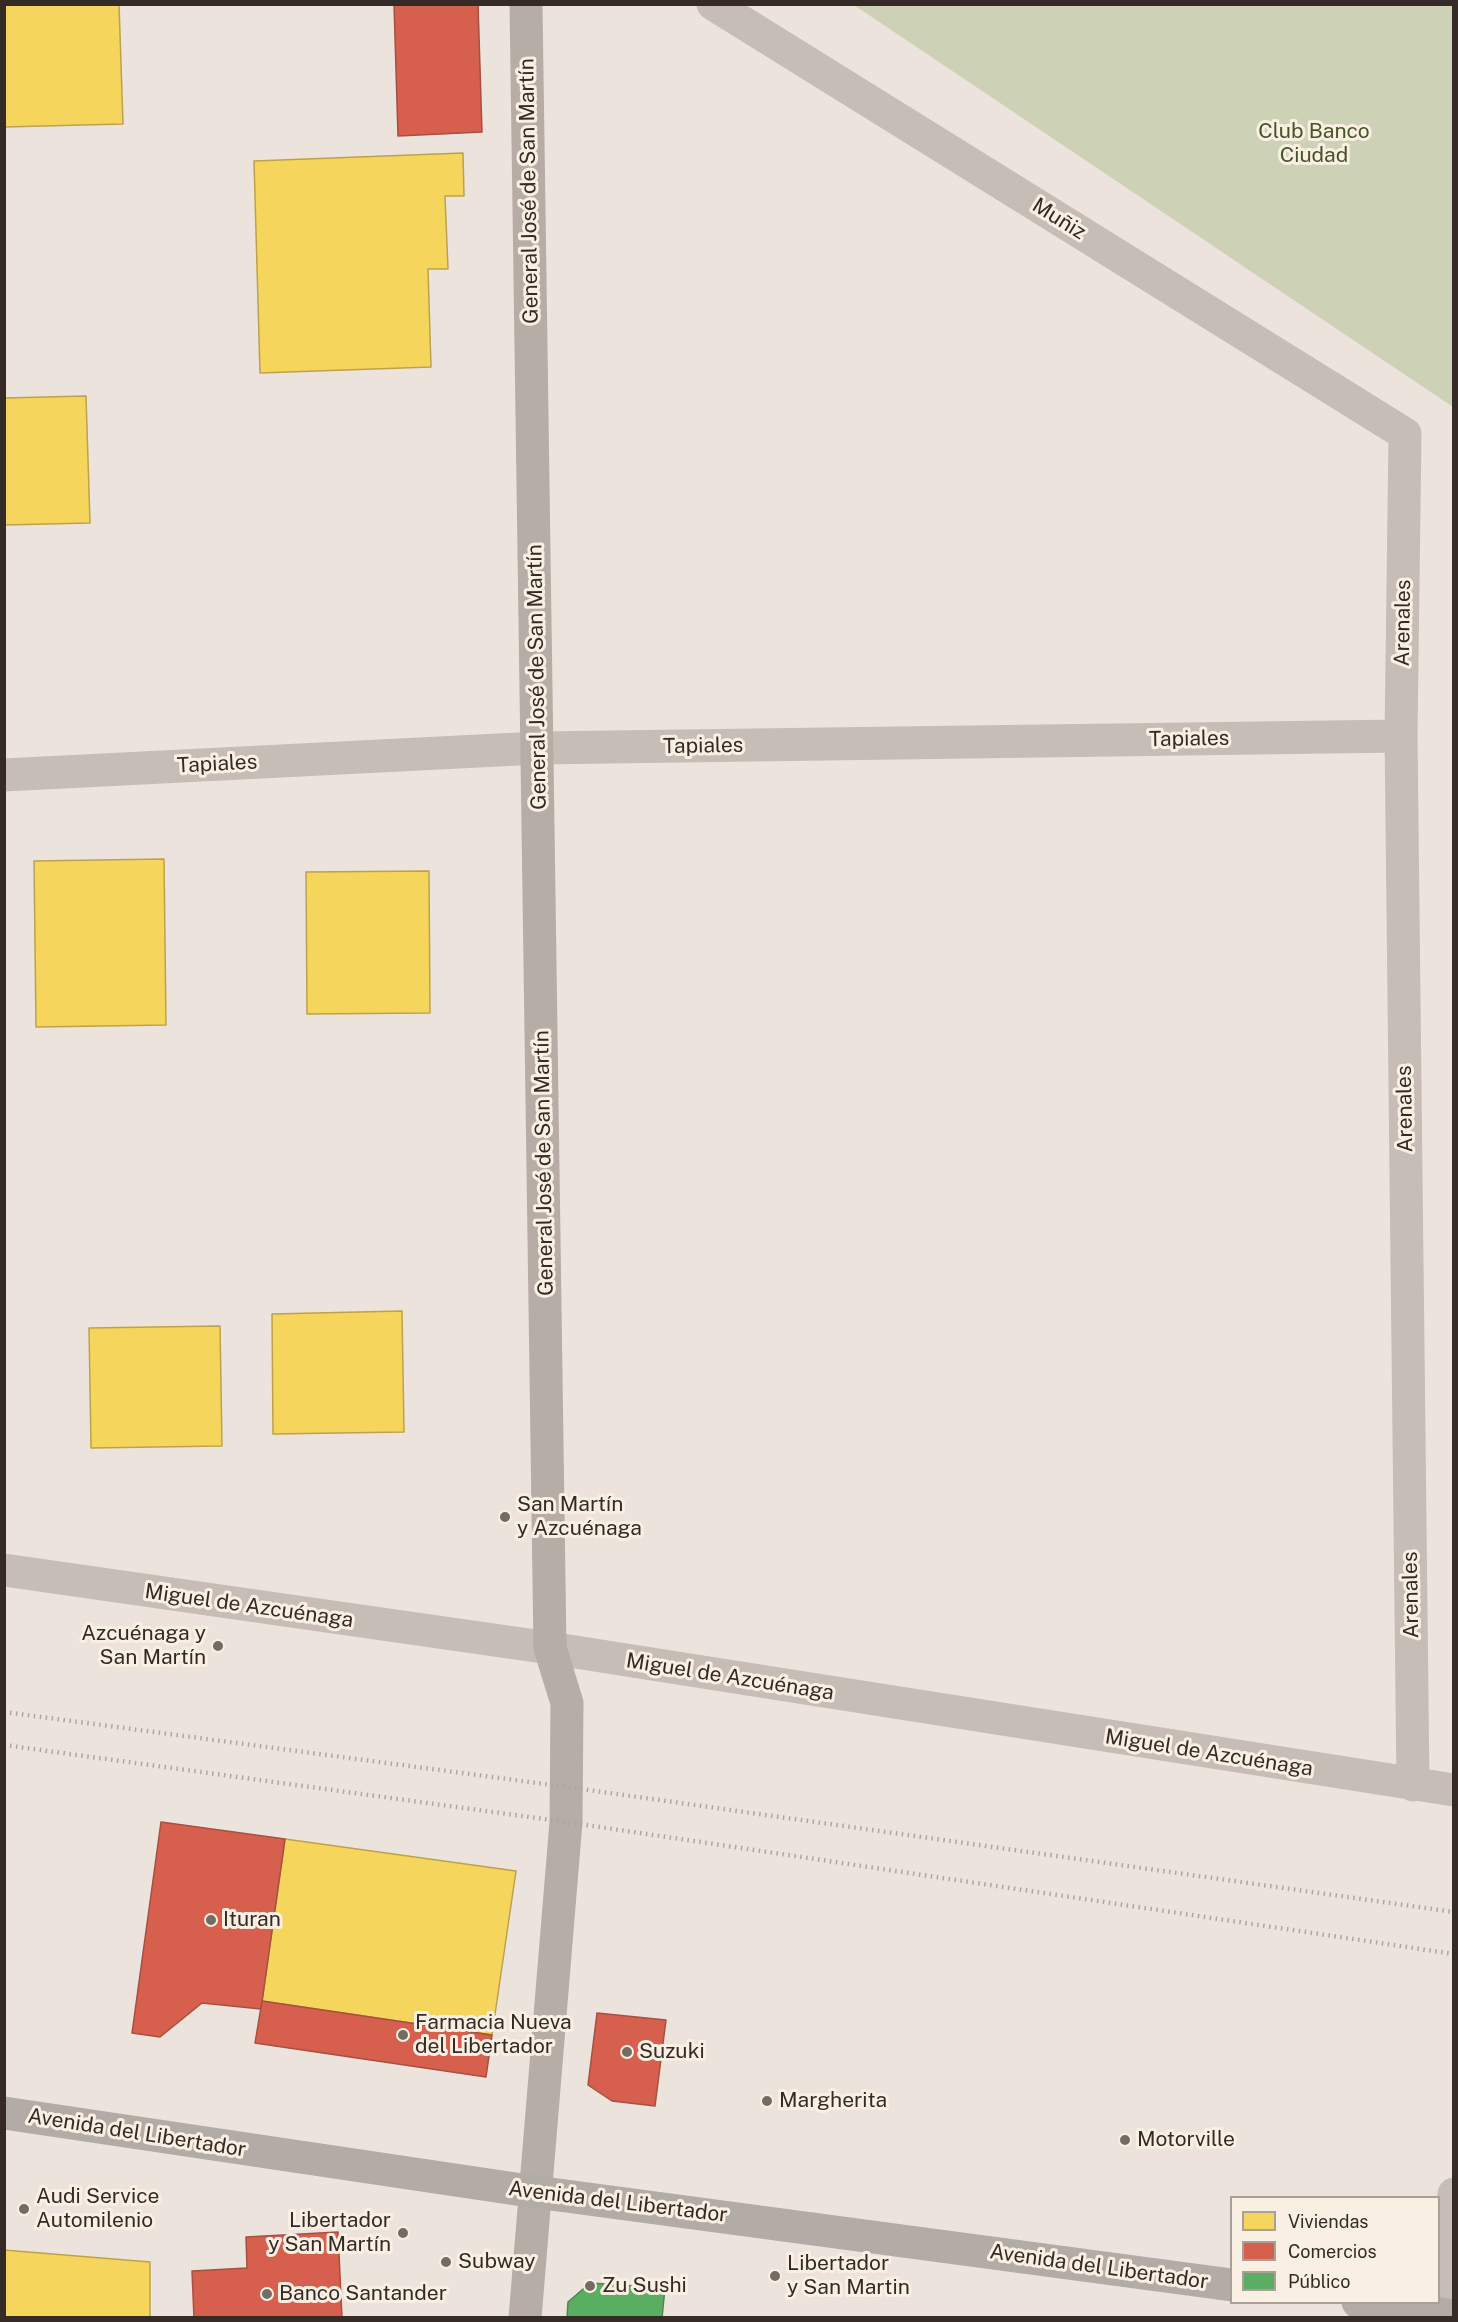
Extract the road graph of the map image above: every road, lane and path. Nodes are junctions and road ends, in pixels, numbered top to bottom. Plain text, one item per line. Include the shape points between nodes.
1 (526, 4) edge
2 (713, 4) edge
3 (1406, 434) joint
4 (1401, 736) junction
5 (538, 748) junction
6 (4, 775) edge
7 (4, 1570) edge
8 (550, 1648) junction
9 (1413, 1785) junction
10 (1454, 1790) edge
11 (4, 2113) edge
12 (536, 2192) junction
13 (1454, 2194) edge
14 (1230, 2285) edge
15 (1371, 2304) edge
16 (1447, 2316) edge
17 (525, 2318) edge

1 - 5 street, General José de San Martín
2 - 3 street, Muñiz
3 - 4 street, Arenales
4 - 5 street, Tapiales
4 - 9 street, Arenales
5 - 6 street, Tapiales
5 - 8 street, General José de San Martín
7 - 8 street, Miguel de Azcuénaga
8 - 9 street, Miguel de Azcuénaga
8 - 12 street, General José de San Martín via 567,1703 566,1822
9 - 10 street, Miguel de Azcuénaga
11 - 12 main road, Avenida del Libertador
12 - 14 main road, Avenida del Libertador
12 - 17 street, General José de San Martín
13 - 16 street
15 - 16 main road

